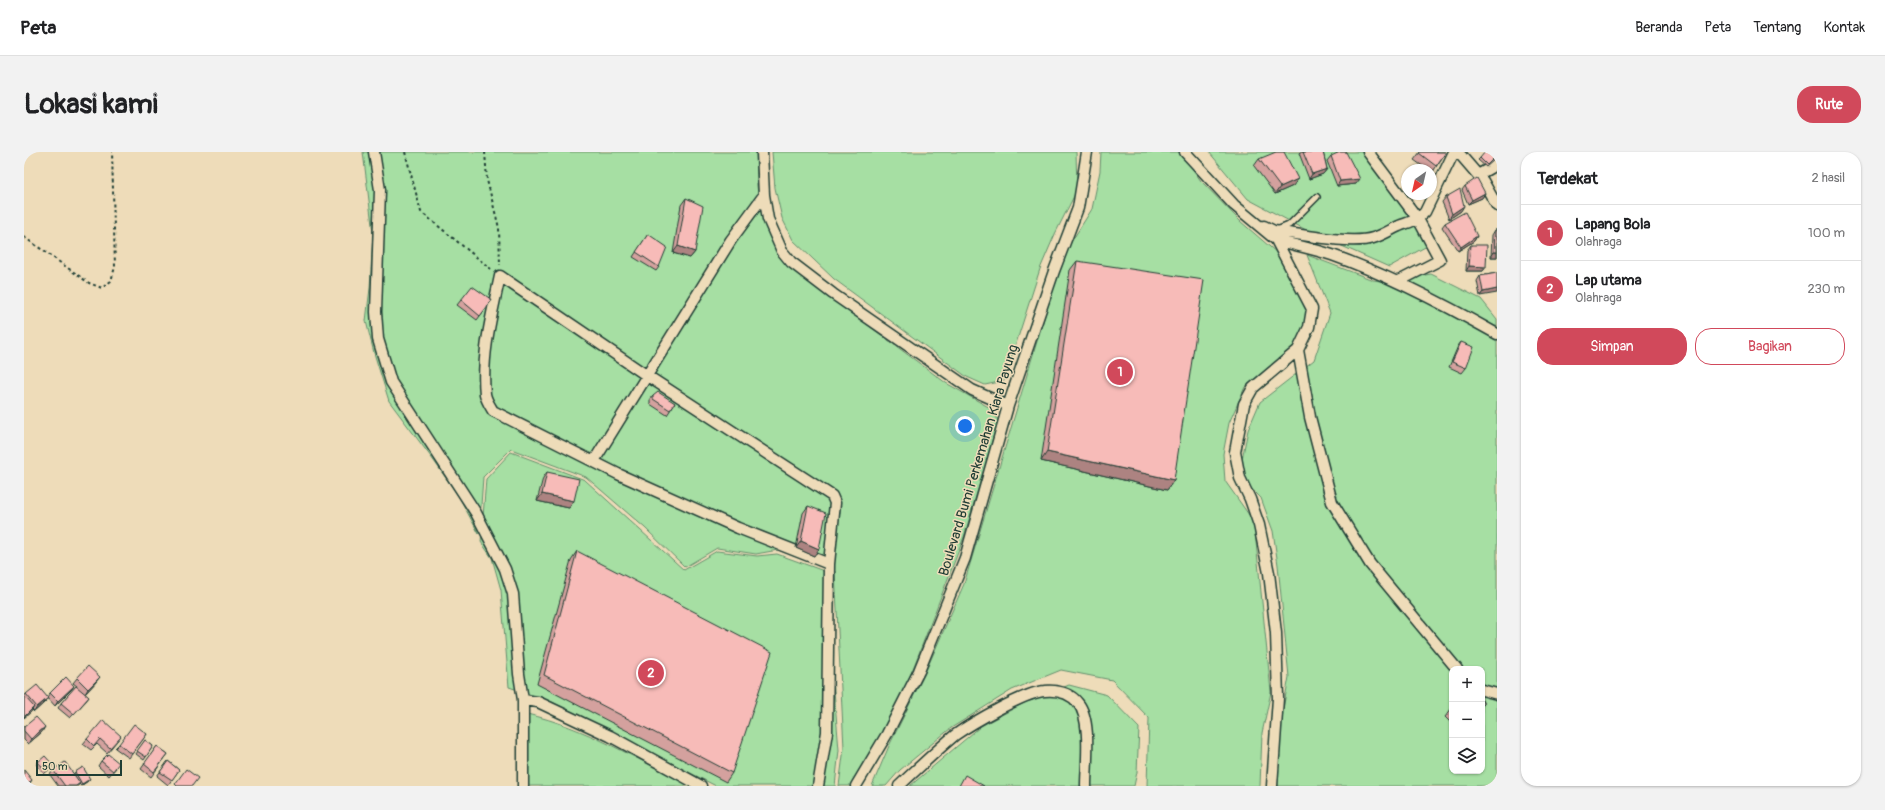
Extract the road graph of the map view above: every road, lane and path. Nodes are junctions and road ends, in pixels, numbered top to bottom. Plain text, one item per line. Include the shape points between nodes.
1 (112, 152) edge
2 (374, 152) edge
3 (405, 152) edge
4 (485, 152) edge
5 (762, 152) edge
6 (1087, 152) edge
7 (1185, 152) edge
8 (1368, 152) edge
9 (1454, 152) edge
10 (1458, 152) edge
11 (1497, 164) edge
12 (1478, 175) junction
13 (764, 195) junction
14 (1317, 197) dead end
15 (1497, 206) edge
16 (1418, 219) junction
17 (1275, 235) junction
18 (24, 237) edge
19 (500, 276) junction
20 (1397, 282) junction
21 (1497, 334) edge
22 (1298, 350) junction
23 (646, 375) junction
24 (1008, 406) junction
25 (594, 461) junction
26 (829, 564) junction
27 (1455, 666) edge
28 (1485, 691) edge
29 (1497, 694) edge
30 (523, 700) junction
31 (524, 786) edge
32 (701, 786) edge
33 (818, 786) edge
34 (856, 786) edge
35 (899, 786) edge
36 (1086, 786) edge
37 (1272, 786) edge

1 - 18 path via 115,268 112,281 102,288 89,283
2 - 30 street via 380,190 376,312 378,339 391,382 476,513 506,569 513,594
3 - 19 path via 421,212
4 - 19 path via 487,180 499,228
5 - 13 street
6 - 24 street, Boulevard Bumi Perkemahan Kiara Payung via 1078,208
7 - 17 street via 1234,205 1253,222
8 - 16 street
9 - 16 street via 1434,197
10 - 12 street
11 - 12 street
12 - 15 street
13 - 23 street via 731,240
13 - 24 street via 768,219 776,239 791,262 972,390
14 - 17 lane
16 - 17 street via 1372,239
16 - 20 street via 1440,260
17 - 20 street via 1330,254
17 - 22 street via 1312,309 1309,327
19 - 23 street
19 - 25 street via 490,324 485,368 485,395 488,403 493,411
20 - 21 street via 1443,303
22 - 27 street via 1310,417 1332,502 1370,564
22 - 37 street via 1253,388 1244,404 1235,452 1240,478 1259,525 1276,633 1278,698
23 - 25 street
23 - 26 street via 832,496 834,503
24 - 34 street, Boulevard Bumi Perkemahan Kiara Payung via 962,565 919,671 887,734
25 - 26 street via 717,518
26 - 33 street via 827,732
28 - 29 street
30 - 31 street
30 - 32 street via 538,702 610,736
35 - 36 street via 978,719 1044,691 1072,696 1079,703 1086,721

